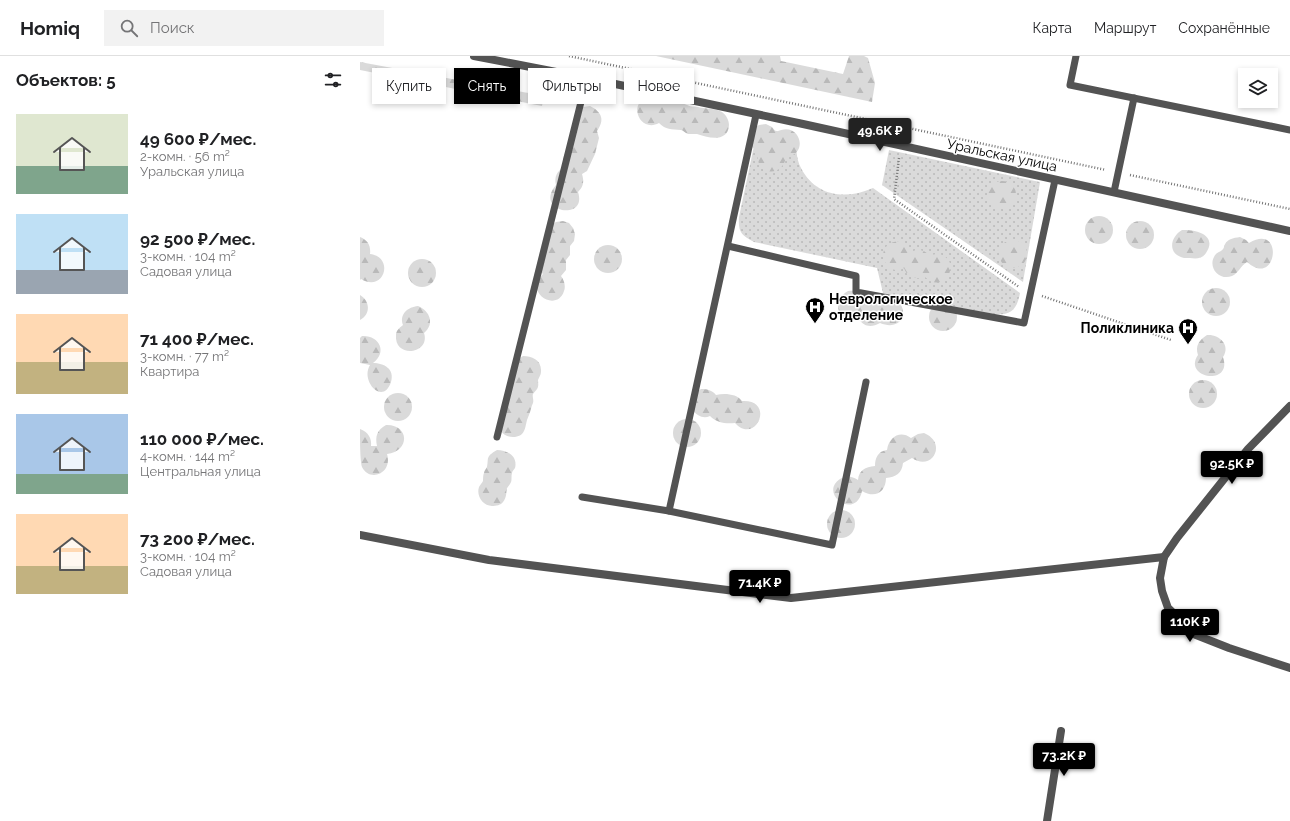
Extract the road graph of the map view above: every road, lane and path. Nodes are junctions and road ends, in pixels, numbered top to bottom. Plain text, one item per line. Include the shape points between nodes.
1 (474, 56) edge
2 (568, 56) edge
3 (1076, 56) edge
4 (536, 68) edge
5 (616, 84) edge
6 (1134, 98) junction
7 (581, 104) edge
8 (756, 115) junction
9 (904, 128) junction
10 (1290, 130) edge
11 (901, 146) junction
12 (1118, 173) junction
13 (1055, 180) junction
14 (1114, 192) junction
15 (1290, 209) edge
16 (1290, 231) edge
17 (728, 246) junction
18 (1031, 292) junction
19 (1171, 340) dead end
20 (866, 382) dead end
21 (1290, 406) edge
22 (497, 437) dead end
23 (582, 497) dead end
24 (669, 511) junction
25 (360, 535) edge
26 (1164, 557) junction
27 (1290, 668) edge
28 (1061, 731) dead end
29 (1047, 821) edge

1 - 4 street, Уральская улица
2 - 9 path
3 - 6 lane via 1070,85
5 - 8 street, Уральская улица
6 - 10 lane
6 - 12 lane
7 - 22 lane
8 - 11 street, Уральская улица
8 - 17 lane
9 - 11 path
9 - 12 path
11 - 13 street, Уральская улица
11 - 18 path via 894,199 1022,289
12 - 14 lane
12 - 15 path
13 - 14 street, Уральская улица
13 - 18 lane
14 - 16 street, Уральская улица
17 - 18 lane via 856,276 856,292 1024,323
17 - 24 lane
18 - 19 path
20 - 24 lane via 832,545
21 - 26 street via 1248,449
23 - 24 lane
25 - 26 street via 489,560 791,598
26 - 27 street via 1160,578 1168,608 1196,635
28 - 29 street

